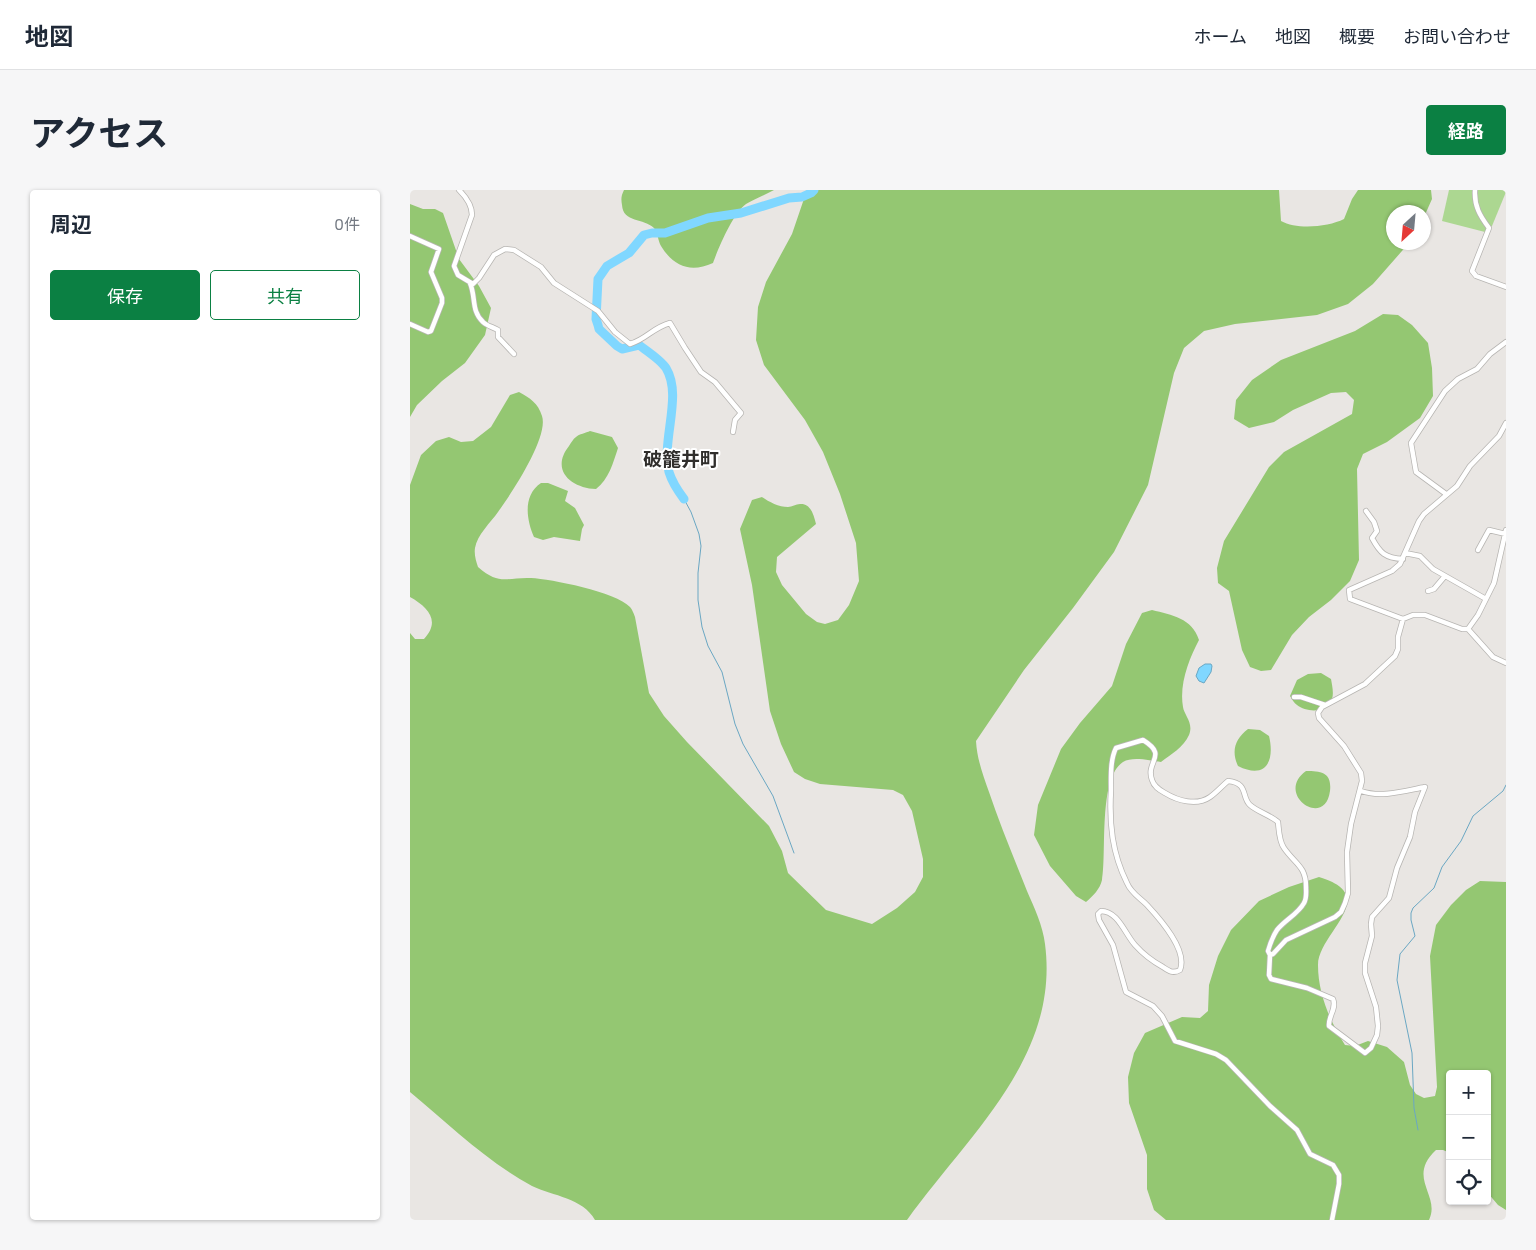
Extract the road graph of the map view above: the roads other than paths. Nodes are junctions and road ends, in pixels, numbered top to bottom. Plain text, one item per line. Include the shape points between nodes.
1 (459, 190) edge
2 (1475, 190) edge
3 (410, 236) edge
4 (470, 283) junction
5 (1506, 287) edge
6 (410, 324) edge
7 (1506, 342) edge
8 (514, 354) dead end
9 (1506, 423) edge
10 (733, 432) dead end
11 (1446, 494) junction
12 (1366, 511) dead end
13 (1506, 533) edge
14 (1478, 550) dead end
15 (1405, 553) junction
16 (1403, 559) junction
17 (1445, 576) junction
18 (1428, 591) dead end
19 (1486, 599) junction
20 (1403, 620) junction
21 (1468, 630) junction
22 (1506, 664) edge
23 (1294, 697) dead end
24 (1325, 705) junction
25 (1360, 791) junction
26 (1270, 955) junction
27 (1332, 1220) edge

1 - 4 street via 468,200 472,215 454,266 458,275
2 - 5 street via 1474,201 1489,228 1472,271 1476,276
3 - 6 street via 440,249 431,272 442,303 431,331
4 - 8 street via 476,314 484,324 498,330 498,337
4 - 10 street via 479,278 499,250 505,248 541,267 554,283 598,311 630,344 670,323 701,372 715,382 741,413 735,420
7 - 11 street via 1477,369 1458,379 1445,391 1411,443 1416,472
9 - 11 street via 1457,486
11 - 15 street via 1418,522
12 - 16 street via 1376,527 1372,538 1376,546 1388,557
13 - 14 street via 1489,530
13 - 19 street
15 - 16 street
15 - 17 street via 1420,556
16 - 20 street via 1392,571 1349,590 1349,594 1350,599
17 - 18 street
17 - 19 street
19 - 21 street
20 - 21 street via 1418,614 1425,615
20 - 24 street via 1395,656 1365,684
21 - 22 street via 1493,657
23 - 24 street
24 - 25 street via 1318,713 1320,718 1344,746 1361,773
25 - 26 street via 1351,824 1347,852 1348,894 1343,908 1335,917 1286,940
25 - 26 street via 1396,793 1425,787 1389,898 1372,917 1370,924 1372,936 1364,963 1378,1026 1370,1048 1365,1053 1360,1051 1329,1026 1333,999 1271,979 1268,975
26 - 27 street via 1268,951 1277,930 1306,900 1304,871 1280,841 1278,822 1249,804 1241,786 1234,781 1228,781 1209,798 1179,801 1154,785 1152,768 1157,755 1148,743 1143,740 1116,748 1110,803 1114,852 1132,892 1170,932 1183,960 1180,970 1171,972 1147,957 1110,913 1101,911 1099,920 1112,945 1126,992 1153,1006 1175,1040 1226,1060 1298,1130 1310,1154 1333,1165 1339,1175 1339,1184

